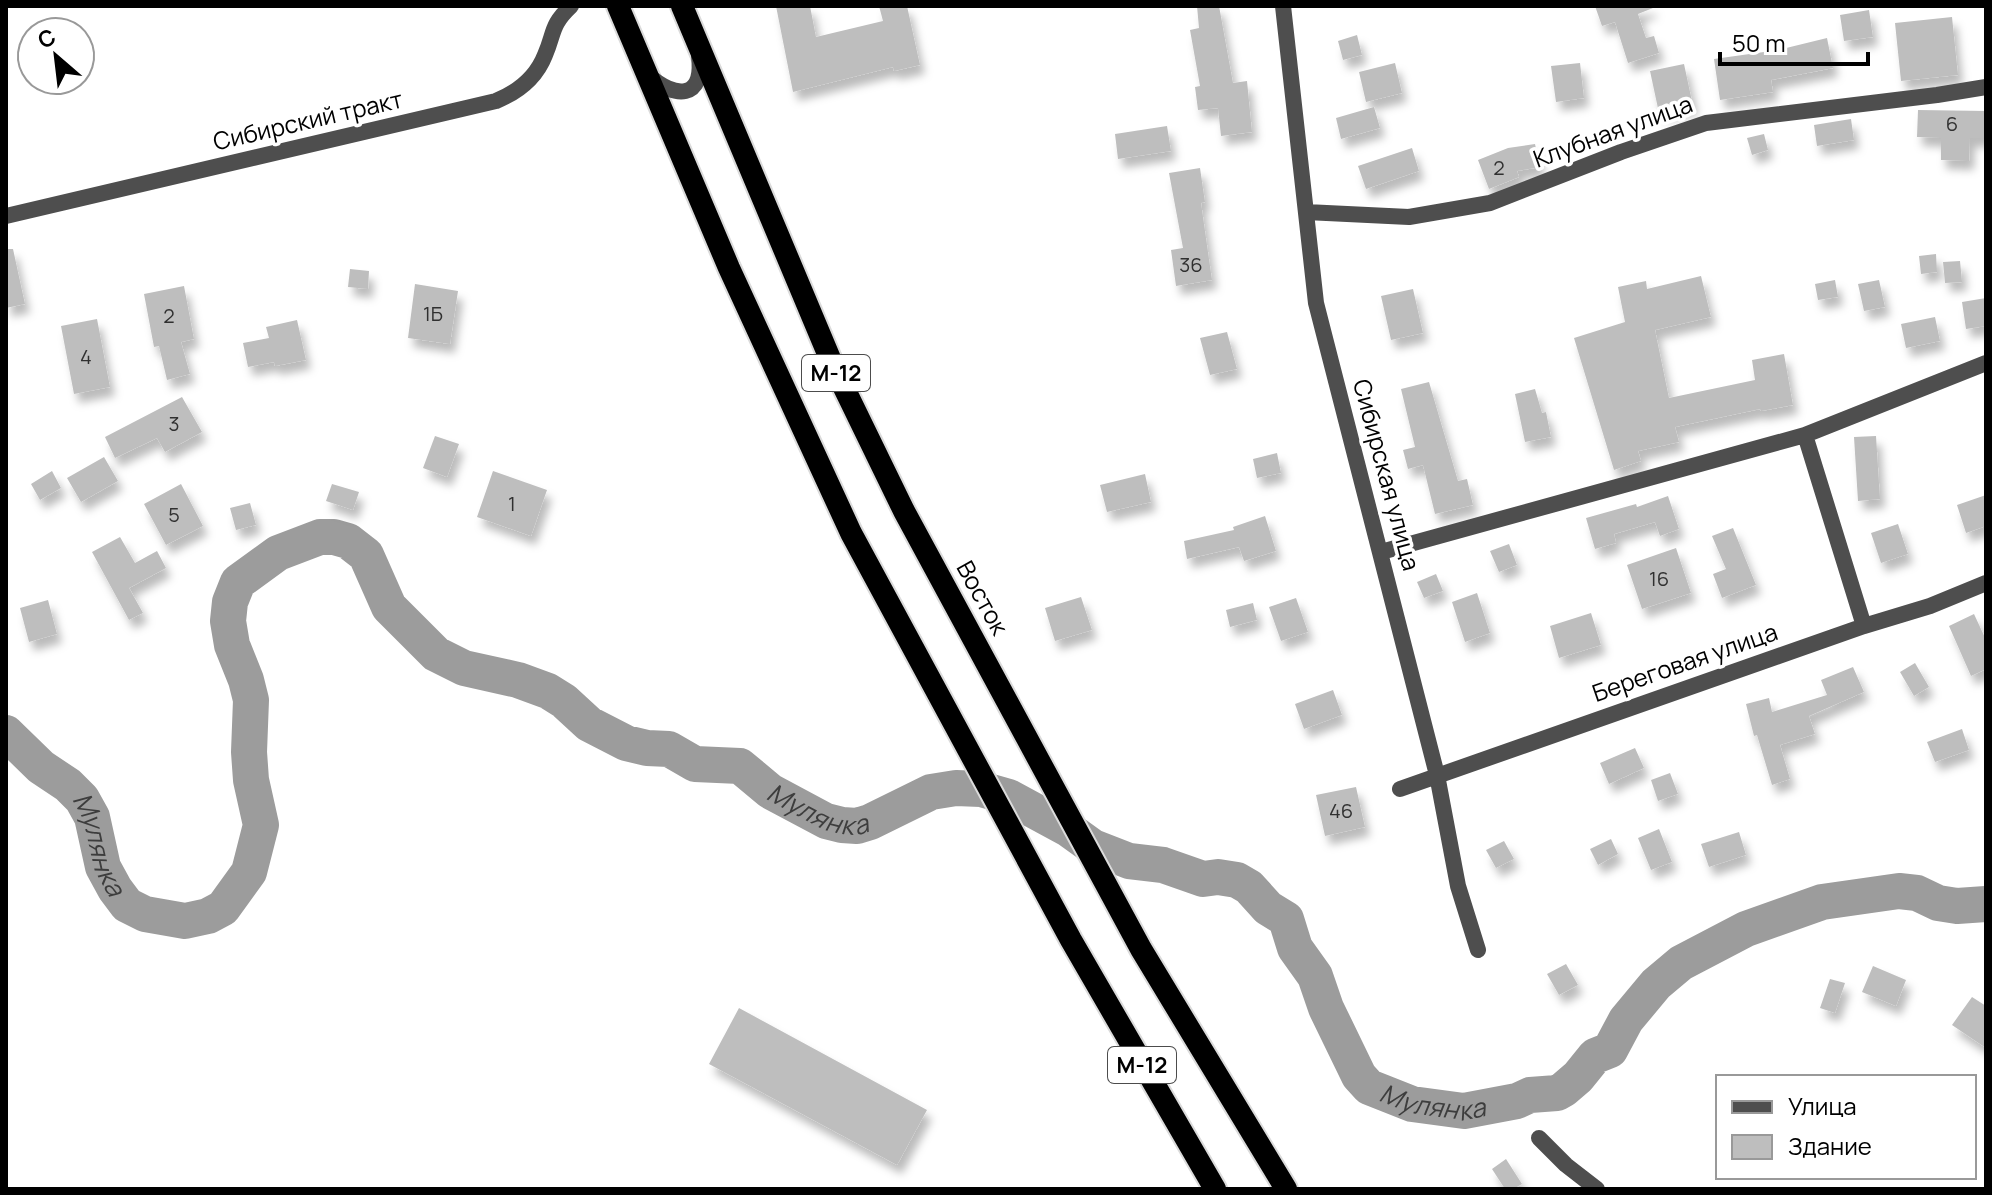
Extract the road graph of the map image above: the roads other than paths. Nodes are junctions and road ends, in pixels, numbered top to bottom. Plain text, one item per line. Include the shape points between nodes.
1 (571, 6) edge
2 (618, 6) edge
3 (682, 6) edge
4 (1283, 6) edge
5 (698, 43) junction
6 (647, 74) junction
7 (1986, 87) edge
8 (1306, 212) junction
9 (6, 216) edge
10 (1986, 363) edge
11 (1805, 435) junction
12 (1381, 552) junction
13 (1986, 583) edge
14 (1864, 626) junction
15 (1437, 775) junction
16 (1400, 789) dead end
17 (1478, 950) dead end
18 (1539, 1138) dead end
19 (1215, 1189) edge
20 (1286, 1189) edge
21 (1597, 1189) edge

1 - 9 street, Сибирский тракт via 555,24 532,78 496,101
2 - 6 highway, М-12
3 - 5 highway, Восток / М-12
4 - 8 street, Сибирская улица
5 - 6 street via 699,74 689,91 673,92
5 - 20 highway, Восток / М-12 via 831,361 904,511 1141,949
6 - 19 highway, М-12 via 851,533 1071,940
7 - 8 street, Клубная улица via 1706,123 1490,203 1409,217
8 - 12 street, Сибирская улица via 1316,303
10 - 11 street
11 - 12 street
11 - 14 street
12 - 15 street, Сибирская улица
13 - 14 street, Береговая улица
14 - 15 street, Береговая улица
15 - 16 street, Береговая улица
15 - 17 street, Сибирская улица via 1458,886
18 - 21 street

